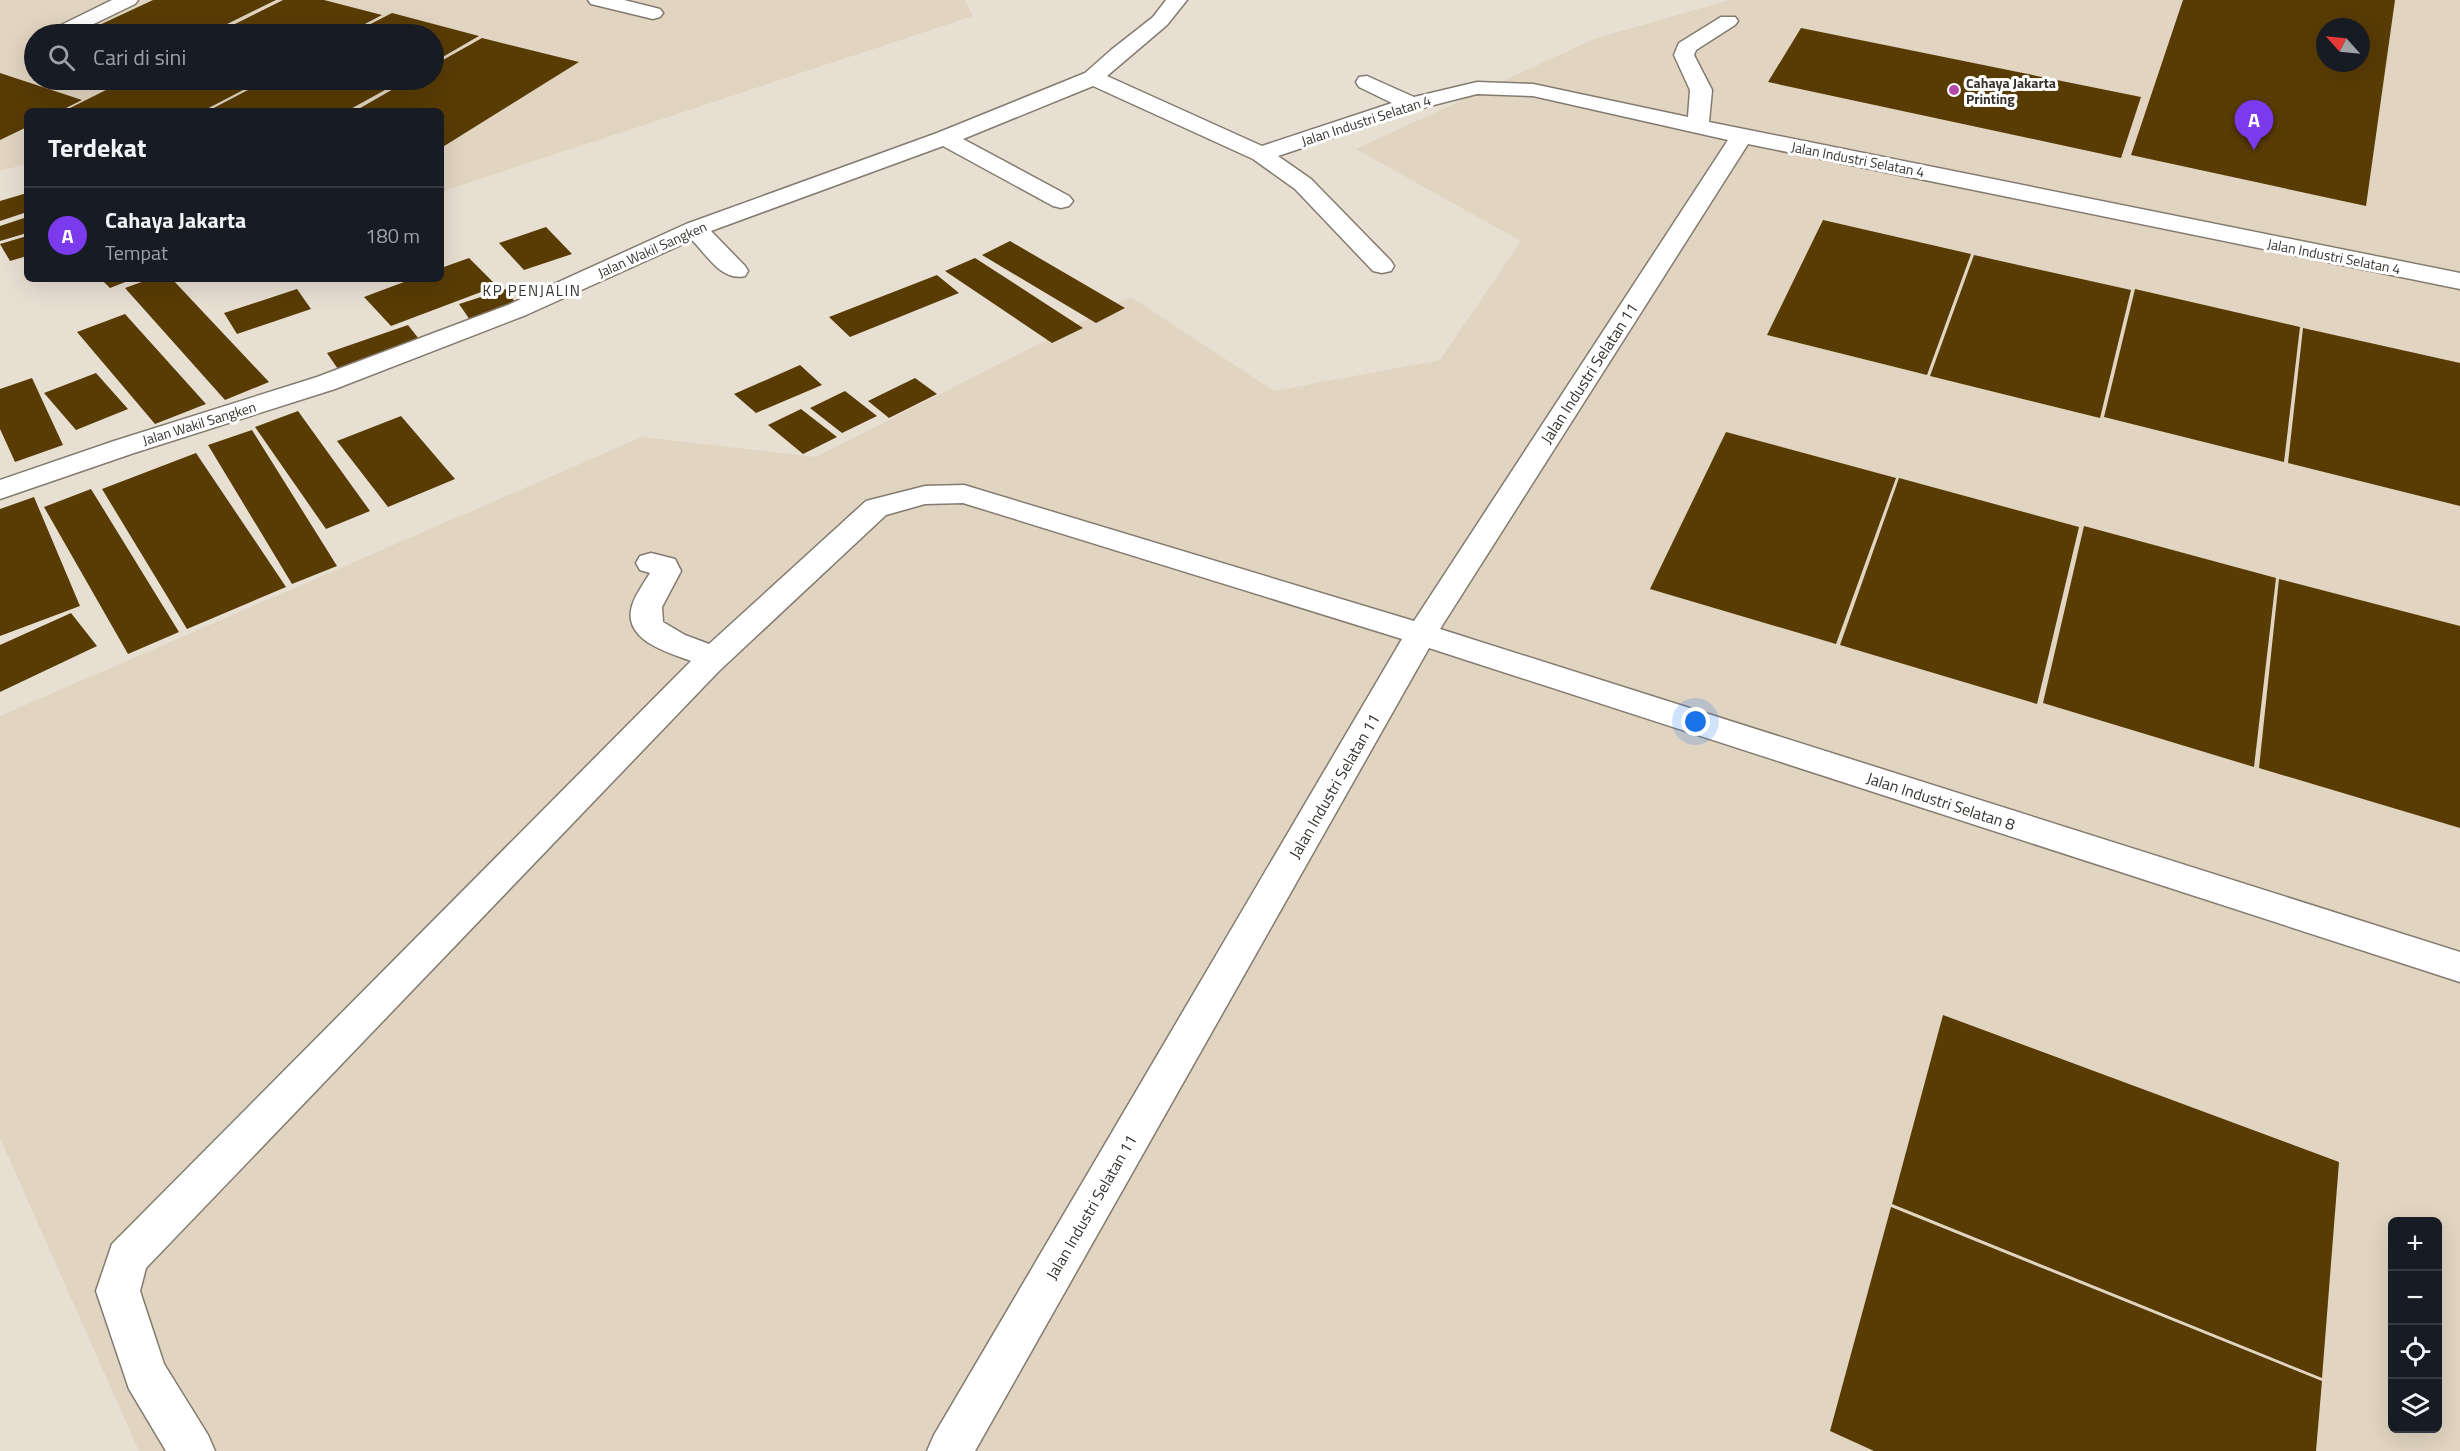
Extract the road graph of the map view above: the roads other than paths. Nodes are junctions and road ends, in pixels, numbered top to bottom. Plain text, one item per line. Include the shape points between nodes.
1 (128, 0) edge
2 (597, 0) edge
3 (1177, 0) edge
4 (653, 13) dead end
5 (1728, 21) dead end
6 (79, 24) edge
7 (1093, 78) junction
8 (1366, 82) dead end
9 (1411, 104) junction
10 (1698, 125) junction
11 (1742, 136) junction
12 (945, 138) junction
13 (1262, 154) junction
14 (1061, 201) dead end
15 (695, 229) junction
16 (1382, 267) dead end
17 (736, 271) dead end
18 (2460, 281) edge
19 (0, 490) edge
20 (651, 563) dead end
21 (1421, 634) junction
22 (713, 658) junction
23 (2460, 967) edge
24 (192, 1451) edge
25 (950, 1451) edge

1 - 6 street
2 - 4 street
3 - 7 street, Jalan Wakil Sangken via 1160,21
5 - 10 street via 1686,47 1684,55 1701,90
7 - 12 street, Jalan Wakil Sangken
7 - 13 street
8 - 9 street
9 - 10 street, Jalan Industri Selatan 4 via 1477,88 1533,90
9 - 13 street, Jalan Industri Selatan 4
10 - 11 street, Jalan Industri Selatan 4
11 - 18 street, Jalan Industri Selatan 4
11 - 21 street, Jalan Industri Selatan 11
12 - 14 street
12 - 15 street, Jalan Wakil Sangken
13 - 16 street via 1303,184
15 - 17 street
15 - 19 street, Jalan Wakil Sangken via 517,310 337,379
20 - 22 street via 664,566 666,571 647,607 648,627 674,643
21 - 22 street, Jalan Industri Selatan 8 via 964,494 925,495 876,508
21 - 23 street, Jalan Industri Selatan 8
21 - 25 street, Jalan Industri Selatan 11
22 - 24 street, Jalan Industri Selatan 8 via 127,1258 118,1291 145,1374

